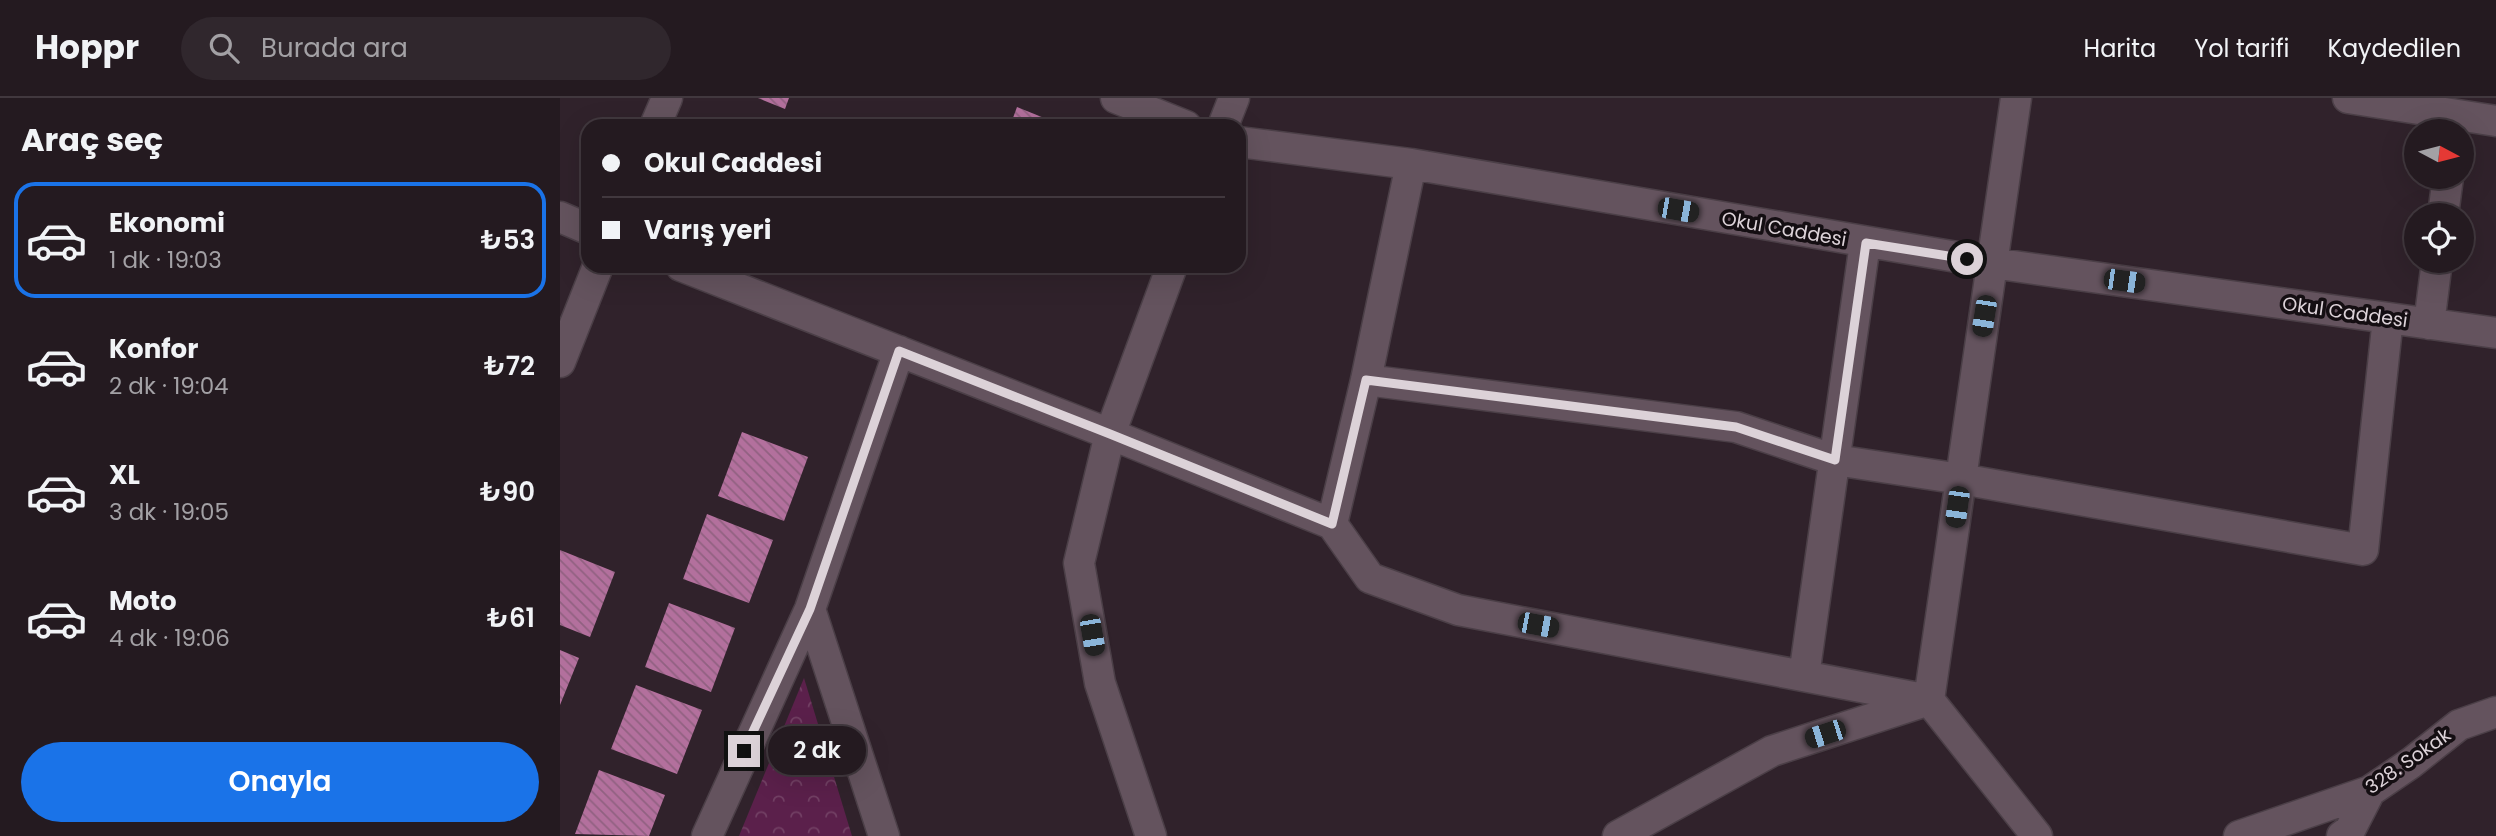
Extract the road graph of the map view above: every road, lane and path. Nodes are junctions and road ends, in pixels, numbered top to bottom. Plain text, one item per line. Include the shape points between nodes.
1 (667, 98) edge
2 (1116, 98) edge
3 (1234, 98) edge
4 (2016, 98) edge
5 (2348, 98) edge
6 (2455, 115) edge
7 (658, 119) edge
8 (1168, 119) edge
9 (1226, 119) edge
10 (2496, 121) edge
11 (1246, 143) edge
12 (1411, 164) junction
13 (560, 217) edge
14 (581, 226) edge
15 (1866, 243) junction
16 (1992, 263) junction
17 (595, 273) edge
18 (699, 273) edge
19 (1169, 273) edge
20 (2435, 273) edge
21 (2388, 318) junction
22 (2429, 324) junction
23 (2496, 333) edge
24 (899, 351) junction
25 (560, 362) edge
26 (1366, 380) junction
27 (1110, 434) junction
28 (1835, 460) junction
29 (1961, 479) junction
30 (1332, 524) junction
31 (810, 609) junction
32 (1804, 676) junction
33 (1929, 700) junction
34 (2496, 712) edge
35 (2370, 791) junction
36 (706, 836) edge
37 (884, 836) edge
38 (1151, 836) edge
39 (1618, 836) edge
40 (2037, 836) edge
41 (2239, 836) edge
42 (2342, 836) edge

1 - 7 street
2 - 8 street
3 - 9 street
4 - 16 street
5 - 6 street
6 - 10 street
11 - 12 street, Okul Caddesi
12 - 15 street, Okul Caddesi
12 - 26 street
13 - 14 street
15 - 16 street, Okul Caddesi
15 - 28 street
16 - 21 street, Okul Caddesi
16 - 29 street
17 - 25 street
18 - 24 street
19 - 27 street
20 - 22 street
21 - 22 street, Okul Caddesi
21 - 29 street via 2363,550
22 - 23 street, Okul Caddesi
24 - 27 street
24 - 31 street
26 - 28 street via 1736,427
26 - 30 street
27 - 30 street
27 - 38 street via 1079,563 1100,683
28 - 29 street
28 - 32 street
29 - 33 street
30 - 32 street via 1370,578 1458,610
31 - 36 street
31 - 37 street
32 - 33 street
33 - 39 street via 1772,751
33 - 40 street
34 - 35 street, 328. Sokak via 2459,725
35 - 41 street, 328. Sokak
35 - 42 street via 2350,830

